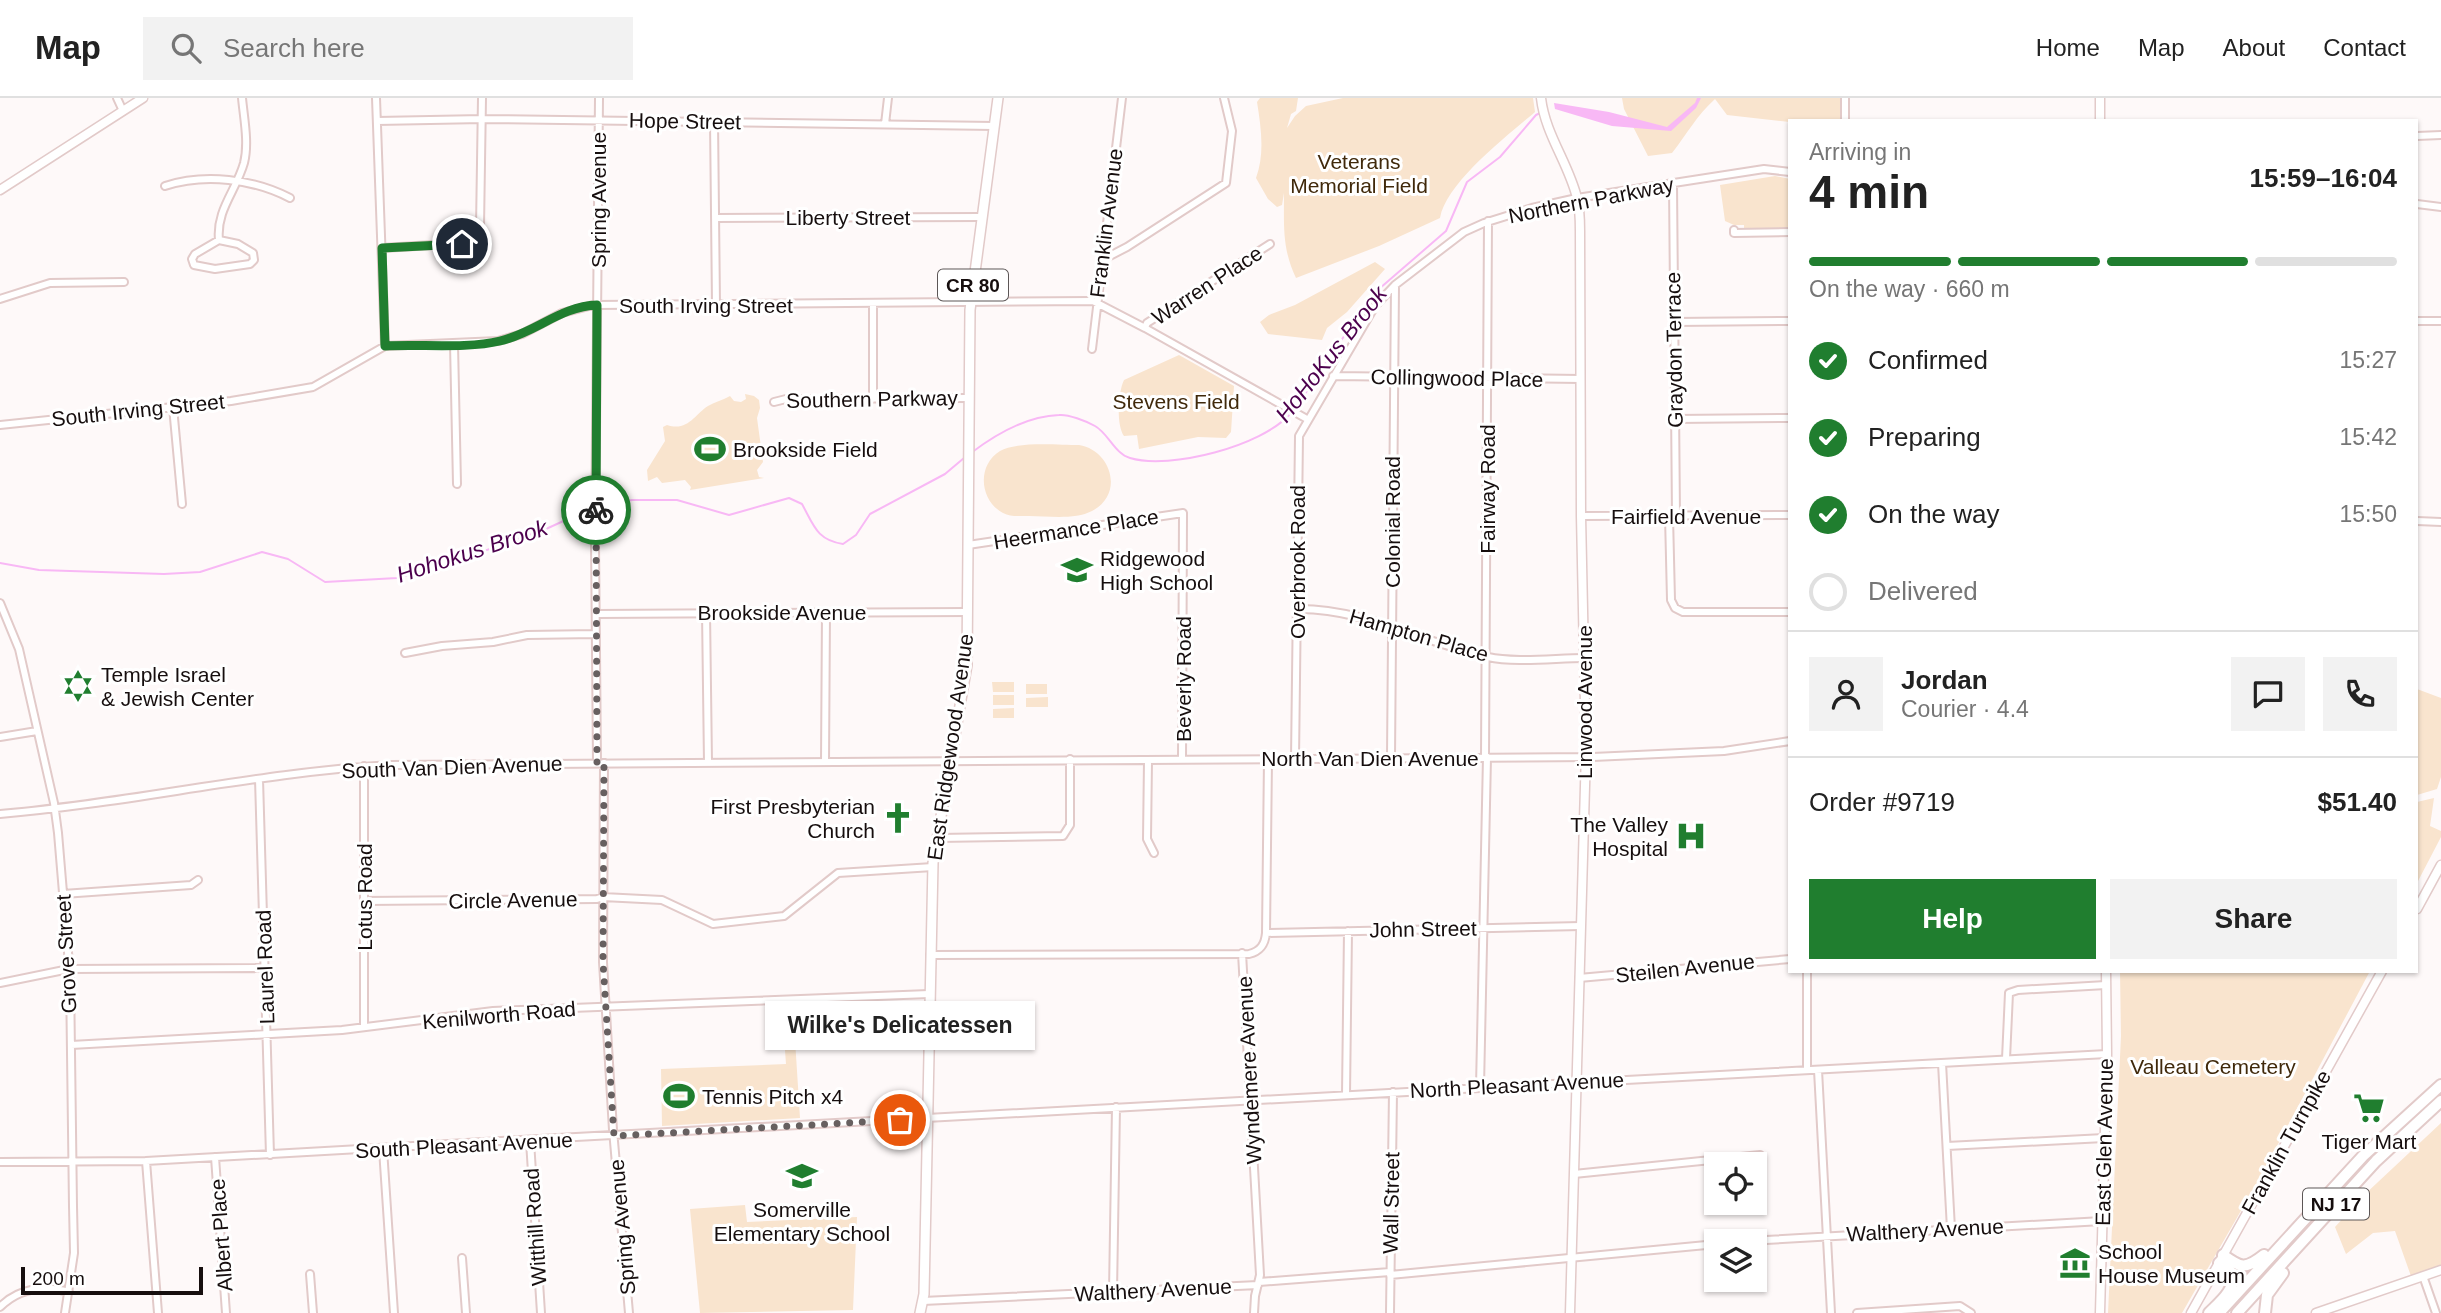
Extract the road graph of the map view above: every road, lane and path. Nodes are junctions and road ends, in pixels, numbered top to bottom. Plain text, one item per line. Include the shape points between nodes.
1 (117, 98) edge
2 (143, 98) edge
3 (242, 98) edge
4 (376, 98) edge
5 (482, 98) edge
6 (599, 98) edge
7 (888, 98) edge
8 (998, 98) edge
9 (1122, 98) edge
10 (1224, 98) edge
11 (1845, 98) edge
12 (2100, 98) edge
13 (1542, 103) edge
14 (123, 111) junction
15 (483, 119) junction
16 (1845, 119) edge
17 (2100, 119) edge
18 (598, 120) junction
19 (377, 121) junction
20 (714, 121) junction
21 (885, 124) junction
22 (994, 126) junction
23 (2418, 135) edge
24 (2441, 135) edge
25 (1788, 172) edge
26 (238, 180) junction
27 (1673, 184) junction
28 (165, 187) dead end
29 (0, 190) edge
30 (290, 198) dead end
31 (1577, 198) junction
32 (2418, 204) edge
33 (2441, 207) edge
34 (982, 217) junction
35 (715, 218) junction
36 (1488, 221) junction
37 (1734, 230) dead end
38 (1788, 232) edge
39 (219, 240) junction
40 (1270, 244) dead end
41 (382, 248) junction
42 (1102, 260) junction
43 (124, 282) dead end
44 (1395, 285) junction
45 (0, 299) edge
46 (1097, 302) junction
47 (970, 303) junction
48 (716, 304) junction
49 (873, 304) junction
50 (597, 305) junction
51 (1788, 321) edge
52 (2418, 321) edge
53 (2441, 321) edge
54 (1674, 322) junction
55 (1145, 328) junction
56 (454, 344) junction
57 (385, 346) junction
58 (1092, 349) dead end
59 (1334, 376) junction
60 (1393, 376) junction
61 (1487, 377) junction
62 (1581, 379) junction
63 (969, 397) junction
64 (873, 399) junction
65 (774, 402) dead end
66 (173, 407) junction
67 (1788, 418) edge
68 (1307, 419) junction
69 (1675, 419) junction
70 (0, 425) edge
71 (457, 484) dead end
72 (182, 505) dead end
73 (1183, 513) joint
74 (1788, 515) edge
75 (1581, 516) junction
76 (1673, 516) junction
77 (2418, 521) edge
78 (2441, 522) edge
79 (968, 545) junction
80 (0, 603) edge
81 (1297, 609) junction
82 (706, 612) junction
83 (826, 612) junction
84 (968, 612) junction
85 (1788, 612) edge
86 (596, 614) junction
87 (1391, 627) junction
88 (596, 634) junction
89 (405, 653) dead end
90 (1485, 657) junction
91 (1584, 658) junction
92 (37, 731) junction
93 (0, 737) edge
94 (1788, 741) edge
95 (1486, 757) junction
96 (1586, 757) junction
97 (1391, 758) junction
98 (1268, 759) junction
99 (1295, 759) junction
100 (1070, 760) junction
101 (1182, 760) junction
102 (950, 761) junction
103 (1148, 761) junction
104 (825, 762) junction
105 (601, 763) junction
106 (708, 763) junction
107 (364, 766) junction
108 (260, 779) junction
109 (55, 809) junction
110 (0, 814) edge
111 (938, 838) junction
112 (1154, 853) dead end
113 (2441, 865) edge
114 (933, 867) junction
115 (198, 880) dead end
116 (62, 894) junction
117 (603, 897) junction
118 (365, 901) junction
119 (2418, 907) edge
120 (1581, 926) junction
121 (1484, 928) junction
122 (1348, 931) junction
123 (1266, 933) junction
124 (1242, 953) junction
125 (929, 955) junction
126 (1788, 959) edge
127 (264, 968) junction
128 (69, 969) junction
129 (1807, 973) edge
130 (2106, 973) edge
131 (2381, 973) edge
132 (1579, 978) junction
133 (0, 983) edge
134 (2106, 985) junction
135 (929, 994) junction
136 (607, 1007) junction
137 (364, 1027) junction
138 (266, 1034) junction
139 (71, 1045) junction
140 (2107, 1054) junction
141 (2006, 1059) junction
142 (1942, 1063) junction
143 (1807, 1070) junction
144 (1818, 1070) junction
145 (1576, 1082) junction
146 (2441, 1085) edge
147 (1480, 1087) junction
148 (1393, 1092) junction
149 (1346, 1095) junction
150 (1250, 1100) junction
151 (2441, 1101) edge
152 (1116, 1107) junction
153 (928, 1118) junction
154 (614, 1136) junction
155 (2104, 1138) junction
156 (530, 1141) junction
157 (1947, 1146) junction
158 (383, 1149) junction
159 (270, 1155) junction
160 (215, 1157) junction
161 (146, 1161) junction
162 (1704, 1161) edge
163 (0, 1162) edge
164 (72, 1162) junction
165 (1574, 1174) junction
166 (2102, 1222) junction
167 (1951, 1229) junction
168 (2308, 1235) junction
169 (1827, 1236) junction
170 (2288, 1237) junction
171 (1767, 1240) edge
172 (1704, 1245) edge
173 (462, 1258) dead end
174 (1571, 1258) junction
175 (2221, 1259) junction
176 (2441, 1270) edge
177 (1390, 1273) junction
178 (310, 1274) dead end
179 (2423, 1276) junction
180 (1258, 1284) junction
181 (69, 1292) junction
182 (1113, 1292) junction
183 (923, 1301) junction
184 (0, 1307) edge
185 (2341, 1309) edge
186 (65, 1313) edge
187 (158, 1313) edge
188 (226, 1313) edge
189 (313, 1313) edge
190 (394, 1313) edge
191 (466, 1313) edge
192 (541, 1313) edge
193 (629, 1313) edge
194 (920, 1313) edge
195 (1254, 1313) edge
196 (1390, 1313) edge
197 (1570, 1313) edge
198 (1831, 1313) edge
199 (1857, 1313) edge
200 (1971, 1313) edge
201 (2100, 1313) edge
202 (2191, 1313) edge
203 (2209, 1313) edge
204 (2218, 1313) edge
205 (2236, 1313) edge
206 (2264, 1313) edge
207 (2316, 1313) edge
208 (2436, 1313) edge

1 - 14 street
2 - 14 main road
3 - 26 street via 246,152
4 - 19 street
5 - 15 street
6 - 18 street, Spring Avenue
7 - 21 street
8 - 22 main road, East Ridgewood Avenue / CR 80
9 - 42 street, Franklin Avenue
10 - 42 street via 1232,131 1226,183
11 - 16 street
12 - 17 main road
13 - 31 main road, Linwood Avenue
14 - 29 main road
15 - 18 street, Hope Street
15 - 19 street, Hope Street
15 - 41 street via 476,237 462,244
18 - 20 street, Hope Street
18 - 50 street, Spring Avenue
19 - 41 street
20 - 21 street, Hope Street
20 - 35 street
21 - 22 street, Hope Street
22 - 34 main road, East Ridgewood Avenue / CR 80
23 - 24 street
25 - 27 street, Northern Parkway via 1764,169
26 - 28 street via 192,180
26 - 30 street
26 - 39 street via 220,214
27 - 31 street, Northern Parkway
27 - 54 street, Graydon Terrace
31 - 36 street, Northern Parkway
31 - 62 main road, Linwood Avenue
32 - 33 street
34 - 35 street, Liberty Street
34 - 47 main road, East Ridgewood Avenue / CR 80
35 - 48 street
36 - 44 street, Northern Parkway via 1464,232
36 - 61 street, Fairway Road
37 - 38 street
39 - 39 street via 244,246 253,253 252,263 215,269 194,265 192,256
40 - 55 street, Warren Place
41 - 57 street
42 - 46 street, Franklin Avenue
43 - 45 street via 50,283
44 - 59 street, Northern Parkway via 1375,306
44 - 60 street, Colonial Road
46 - 47 street, South Irving Street
46 - 55 street
46 - 58 street, Franklin Avenue
47 - 49 street, South Irving Street
47 - 63 main road, East Ridgewood Avenue / CR 80
48 - 49 street, South Irving Street
48 - 50 street, South Irving Street
49 - 64 street
50 - 56 street, South Irving Street via 562,313 498,341
50 - 86 street, Spring Avenue
51 - 54 street
52 - 53 street
54 - 69 street, Graydon Terrace
55 - 68 street
56 - 57 street, South Irving Street
56 - 71 street
57 - 66 street, South Irving Street via 313,387
59 - 60 street, Collingwood Place
59 - 68 street, Overbrook Road
60 - 61 street, Collingwood Place
60 - 87 street, Colonial Road
61 - 62 street, Collingwood Place
61 - 90 street, Fairway Road
62 - 75 main road, Linwood Avenue
63 - 64 street, Southern Parkway
63 - 79 main road, East Ridgewood Avenue / CR 80
64 - 65 street, Southern Parkway
66 - 70 street, South Irving Street
66 - 72 street
67 - 69 street
68 - 81 street, Overbrook Road via 1297,443
69 - 76 street, Graydon Terrace
73 - 79 street, Heermance Place
73 - 101 street, Beverly Road
74 - 76 street, Fairfield Avenue
75 - 76 street, Fairfield Avenue
75 - 91 main road, Linwood Avenue
76 - 85 street, Graydon Terrace via 1671,600 1675,608 1684,612
77 - 78 street
79 - 84 main road, East Ridgewood Avenue / CR 80
80 - 92 street, Grove Street via 19,649
81 - 87 street, Hampton Place via 1341,612
81 - 99 street, Overbrook Road
82 - 83 street, Brookside Avenue
82 - 86 street, Brookside Avenue
82 - 106 street
83 - 84 street, Brookside Avenue
83 - 104 street
84 - 102 main road, East Ridgewood Avenue / CR 80 via 967,665
86 - 88 street, Spring Avenue
87 - 90 street, Hampton Place
87 - 97 street, Colonial Road
88 - 89 street via 527,635
88 - 105 street, Spring Avenue
90 - 91 street, Hampton Place
90 - 95 street, Fairway Road
91 - 96 main road, Linwood Avenue
92 - 93 street
92 - 109 street, Grove Street
94 - 96 street, North Van Dien Avenue via 1724,751
95 - 96 street, North Van Dien Avenue
95 - 97 street, North Van Dien Avenue
95 - 121 street, Fairway Road
96 - 120 main road, Linwood Avenue
97 - 99 street, North Van Dien Avenue
98 - 99 street, North Van Dien Avenue
98 - 101 street, North Van Dien Avenue
98 - 123 street
100 - 102 street, North Van Dien Avenue
100 - 103 street, North Van Dien Avenue
100 - 111 street via 1070,825 1063,836
101 - 103 street, North Van Dien Avenue
102 - 104 street, South Van Dien Avenue
102 - 111 main road, East Ridgewood Avenue / CR 80
103 - 112 street via 1147,839
104 - 106 street, South Van Dien Avenue
105 - 106 street, South Van Dien Avenue
105 - 107 street, South Van Dien Avenue
105 - 117 street, Spring Avenue
107 - 108 street, South Van Dien Avenue
107 - 118 street, Lotus Road
108 - 109 street, South Van Dien Avenue
108 - 127 street, Laurel Road
109 - 110 street, South Van Dien Avenue
109 - 116 street, Grove Street
111 - 114 main road, East Ridgewood Avenue / CR 80
113 - 119 main road
114 - 117 street, Circle Avenue via 838,873 784,916 713,924 662,900
114 - 125 main road, East Ridgewood Avenue / CR 80
115 - 116 street via 191,885
116 - 128 street, Grove Street
117 - 118 street, Circle Avenue
117 - 136 street, Spring Avenue
118 - 137 street, Lotus Road
120 - 121 street, John Street
120 - 132 main road, Linwood Avenue
121 - 122 street, John Street
121 - 147 street, Fairway Road
122 - 123 street, John Street
122 - 149 street
123 - 124 street, Wyndemere Avenue via 1259,950
124 - 125 street
124 - 150 street, Wyndemere Avenue
125 - 135 main road, East Ridgewood Avenue / CR 80
126 - 132 street, Steilen Avenue
127 - 128 street
127 - 138 street, Laurel Road
128 - 133 street
128 - 139 street, Grove Street
129 - 143 street
130 - 134 main road, East Glen Avenue
131 - 175 main road, Franklin Turnpike
132 - 145 main road, Linwood Avenue
134 - 140 main road, East Glen Avenue
134 - 141 street via 2011,991 2007,997
135 - 136 street, Kenilworth Road
135 - 153 main road, East Ridgewood Avenue / CR 80
136 - 137 street, Kenilworth Road via 493,1011
136 - 154 street, Spring Avenue
137 - 138 street, Kenilworth Road
138 - 139 street, Kenilworth Road
138 - 159 street, Laurel Road
139 - 164 street, Grove Street
140 - 141 street, North Pleasant Avenue
140 - 155 main road, East Glen Avenue
141 - 142 street, North Pleasant Avenue
142 - 144 street, North Pleasant Avenue
142 - 157 street
143 - 144 street, North Pleasant Avenue
143 - 145 street, North Pleasant Avenue
144 - 169 street
145 - 147 street, North Pleasant Avenue
145 - 165 main road, Linwood Avenue
146 - 170 highway, NJ 17 via 2379,1139
147 - 148 street, North Pleasant Avenue
148 - 149 street, North Pleasant Avenue
148 - 177 street, Wall Street
149 - 150 street, North Pleasant Avenue
150 - 152 street, North Pleasant Avenue
150 - 180 street, Wyndemere Avenue
151 - 168 highway, NJ 17 via 2384,1153
152 - 153 street, North Pleasant Avenue
152 - 182 street
153 - 154 street, South Pleasant Avenue
153 - 183 main road, East Ridgewood Avenue / CR 80
154 - 156 street, South Pleasant Avenue
154 - 193 street, Spring Avenue
155 - 157 street
155 - 166 main road, East Glen Avenue
156 - 158 street, South Pleasant Avenue
156 - 192 street, Witthill Road
157 - 167 street
158 - 159 street, South Pleasant Avenue
158 - 190 street
159 - 160 street, South Pleasant Avenue
160 - 161 street, South Pleasant Avenue
160 - 188 street, Albert Place
161 - 164 street, South Pleasant Avenue
161 - 187 street
162 - 165 street
163 - 164 street, South Pleasant Avenue
164 - 181 street, Grove Street via 74,1253
165 - 174 main road, Linwood Avenue
166 - 167 street, Walthery Avenue
166 - 201 main road, East Glen Avenue
167 - 169 street, Walthery Avenue
168 - 205 highway, NJ 17
168 - 206 highway via 2269,1290
169 - 171 street, Walthery Avenue
169 - 198 street
170 - 175 highway via 2250,1265
170 - 204 highway, NJ 17
172 - 174 street, Walthery Avenue
173 - 191 street
174 - 177 street, Walthery Avenue
174 - 197 main road, Linwood Avenue
175 - 202 main road, Franklin Turnpike
175 - 203 highway via 2232,1273 2233,1283
176 - 179 main road
177 - 180 street, Walthery Avenue
177 - 196 street, Wall Street
178 - 189 street
179 - 185 main road
179 - 208 street
180 - 182 street, Walthery Avenue
180 - 195 street, Wyndemere Avenue
181 - 184 street via 30,1290
181 - 186 street, Grove Street
182 - 183 street, Walthery Avenue
183 - 194 main road, East Ridgewood Avenue / CR 80
185 - 207 main road
199 - 200 street via 1960,1306

